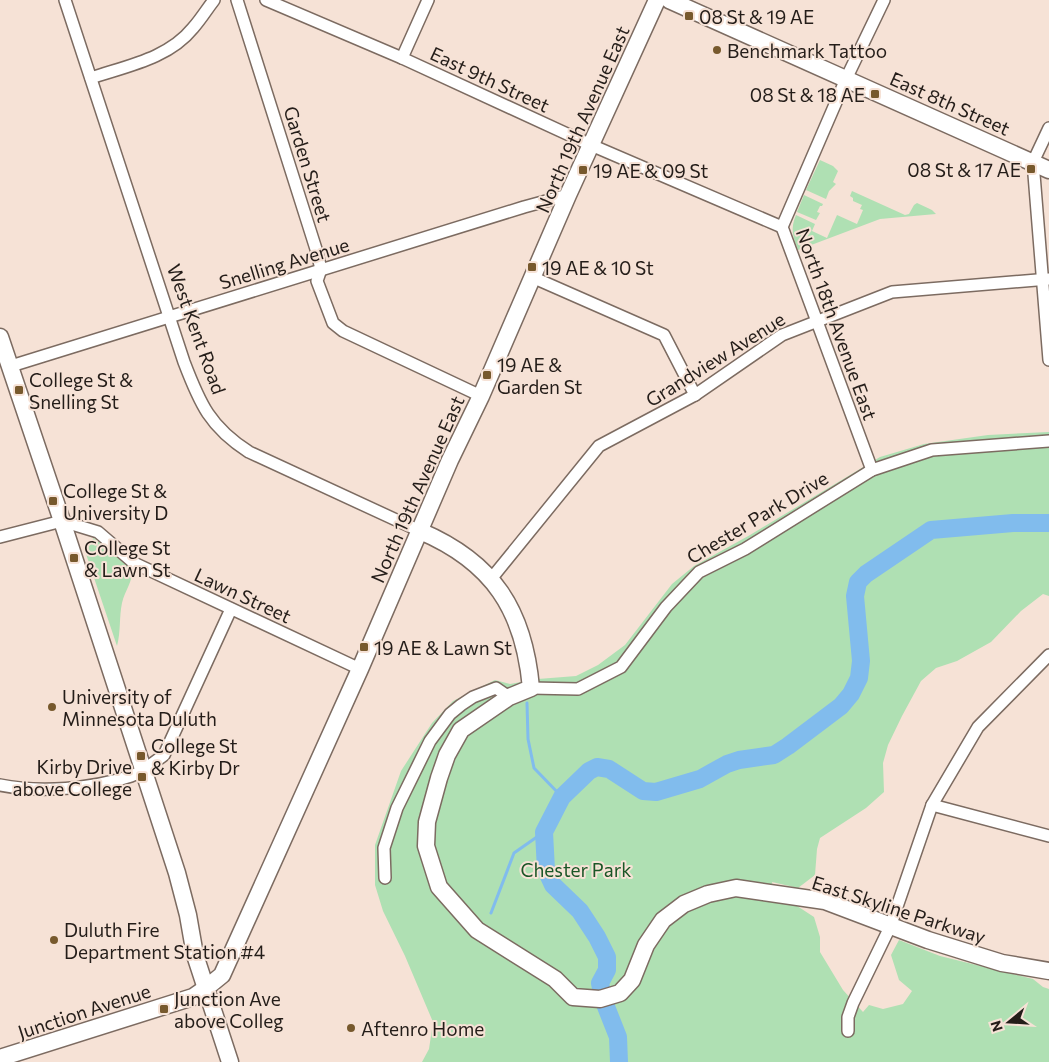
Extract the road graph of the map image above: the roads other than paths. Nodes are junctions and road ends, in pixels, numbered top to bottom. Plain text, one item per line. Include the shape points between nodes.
1 (65, 0) edge
2 (214, 0) edge
3 (238, 0) edge
4 (266, 0) edge
5 (428, 0) edge
6 (657, 0) edge
7 (670, 0) edge
8 (884, 0) edge
9 (402, 58) junction
10 (91, 78) junction
11 (846, 79) junction
12 (1049, 128) edge
13 (591, 145) junction
14 (1033, 162) junction
15 (1049, 170) edge
16 (568, 195) junction
17 (782, 227) junction
18 (321, 270) junction
19 (532, 277) junction
20 (1046, 279) edge
21 (169, 317) junction
22 (817, 321) junction
23 (0, 337) edge
24 (1049, 360) edge
25 (11, 366) junction
26 (481, 396) junction
27 (696, 396) junction
28 (1049, 441) edge
29 (872, 470) junction
30 (62, 521) junction
31 (420, 530) junction
32 (0, 537) edge
33 (491, 579) junction
34 (231, 609) junction
35 (1049, 655) edge
36 (360, 669) junction
37 (530, 688) junction
38 (510, 697) junction
39 (144, 770) junction
40 (0, 785) edge
41 (932, 805) junction
42 (1049, 825) edge
43 (1043, 836) edge
44 (385, 878) dead end
45 (890, 927) junction
46 (1049, 971) edge
47 (206, 988) junction
48 (577, 998) joint
49 (848, 1031) dead end
50 (0, 1058) edge
51 (230, 1062) edge

1 - 10 street, West Kent Road
2 - 10 street via 193,29 167,50
3 - 18 street, Garden Street
4 - 9 street, East 9th Street
5 - 9 street
6 - 13 street, North 19th Avenue East
7 - 11 street, East 8th Street
8 - 11 street, North 18th Avenue East
9 - 13 street, East 9th Street
10 - 21 street, West Kent Road
11 - 14 street, East 8th Street
11 - 17 street, North 18th Avenue East
12 - 14 street
13 - 16 street, North 19th Avenue East
13 - 17 street, East 9th Street
14 - 15 street, East 8th Street
14 - 20 street
16 - 18 street, Snelling Avenue
16 - 19 street, North 19th Avenue East
17 - 22 street, North 18th Avenue East
18 - 21 street, Snelling Avenue
18 - 26 street, Garden Street via 317,281 333,323 354,337
19 - 26 street, North 19th Avenue East
19 - 27 street via 664,335
20 - 22 street, Grandview Avenue via 892,292
20 - 24 street
21 - 25 street, Snelling Avenue
21 - 31 street, West Kent Road via 196,396 212,421 230,440 249,452
22 - 27 street, Grandview Avenue via 782,335
22 - 29 street, North 18th Avenue East
23 - 25 street
25 - 30 street
26 - 31 street, North 19th Avenue East
27 - 33 street, Grandview Avenue via 599,446
28 - 29 street, Chester Park Drive via 932,450
29 - 37 street, Chester Park Drive via 745,549 699,572 666,607 621,667 578,689
30 - 32 street
30 - 34 street, Lawn Street via 98,532 134,563
30 - 39 street
31 - 33 street, West Kent Road via 462,553
31 - 36 street, North 19th Avenue East
33 - 37 street, West Kent Road via 521,631
34 - 36 street, Lawn Street
34 - 39 street via 164,755
35 - 41 street via 978,727
36 - 47 street, North 19th Avenue East via 222,975
37 - 38 street, Chester Park Drive
38 - 44 street via 496,688 473,697 450,714 430,741 397,808 384,848
38 - 48 street, Chester Park Drive via 461,730 439,778 427,822 426,846 439,887 477,930 555,979
39 - 40 street via 98,784 62,788 39,790
39 - 47 street via 177,873 195,955
41 - 43 street
41 - 45 street
42 - 43 street
45 - 46 street, East Skyline Parkway via 1002,963
45 - 48 street, East Skyline Parkway via 825,901 736,888 708,894 684,904 663,920 646,945 632,980 620,993 600,999
45 - 49 street via 853,1003
47 - 50 street, Junction Avenue via 193,997
47 - 51 street

